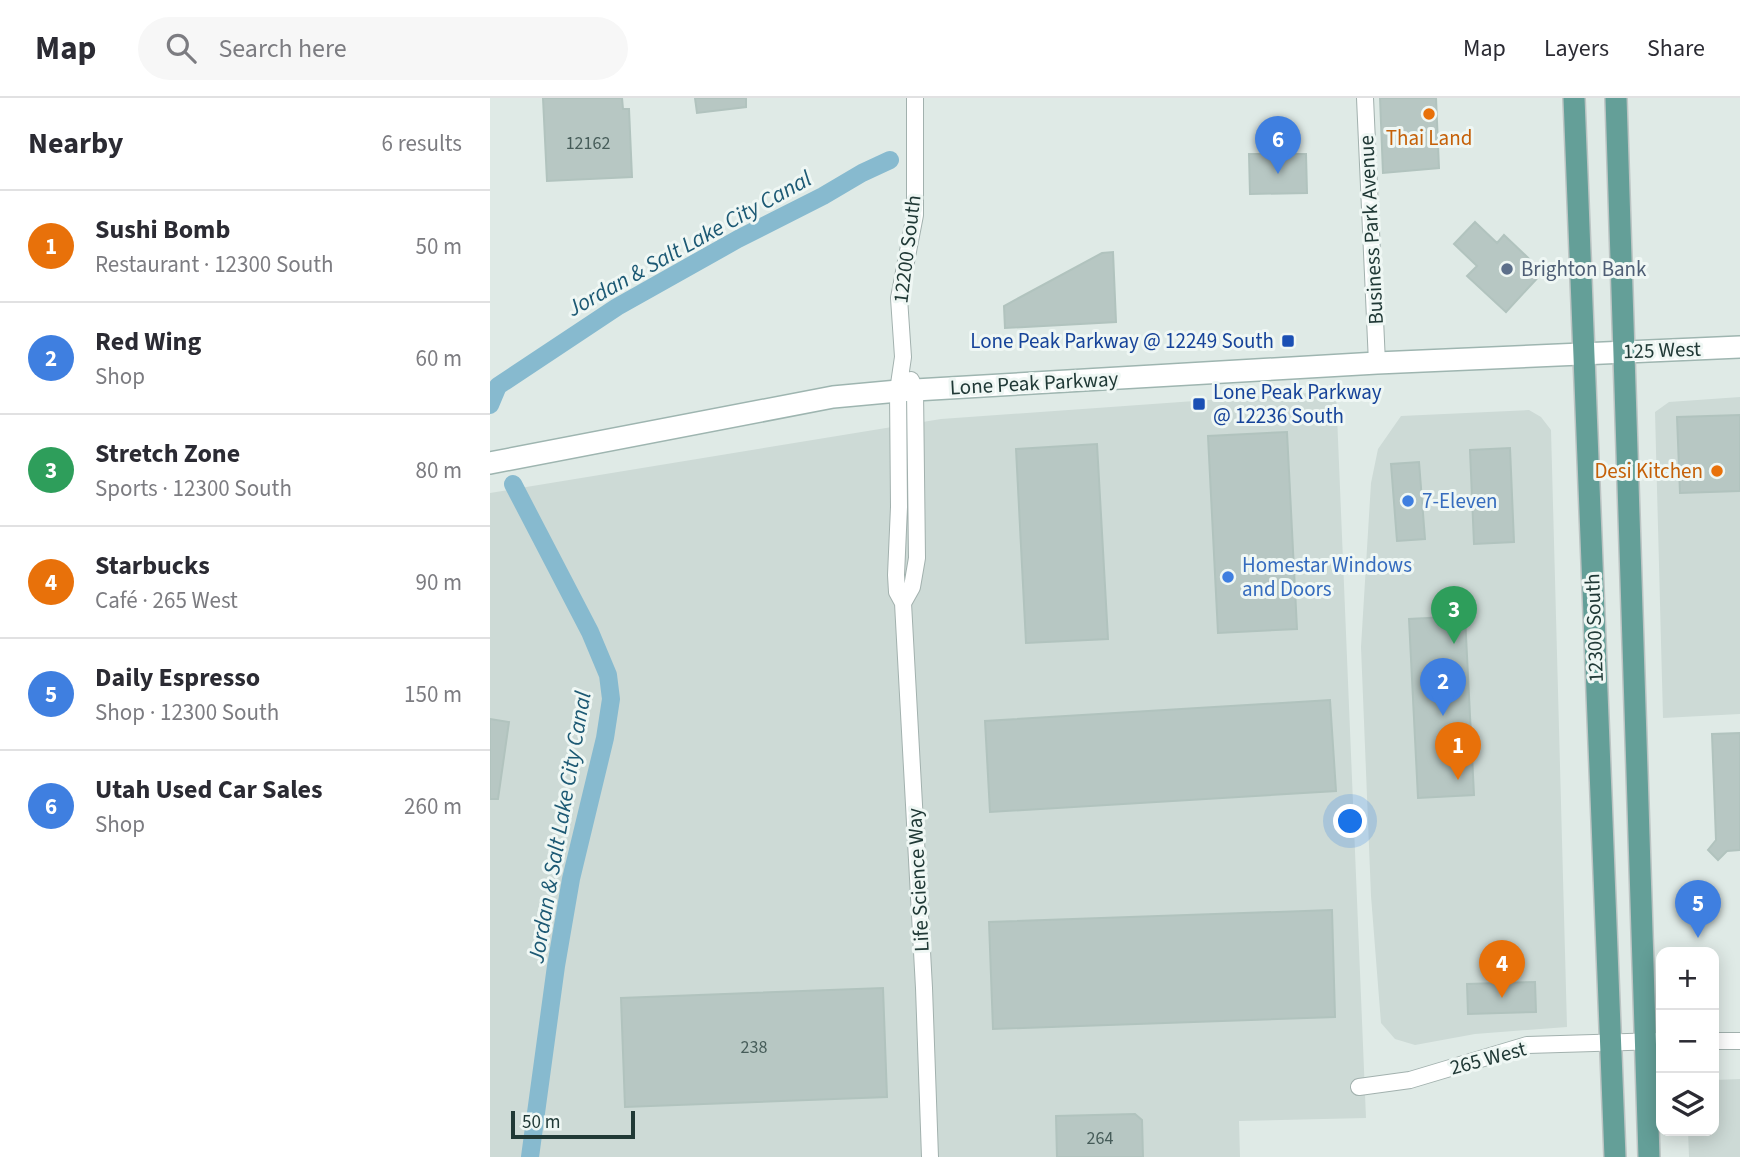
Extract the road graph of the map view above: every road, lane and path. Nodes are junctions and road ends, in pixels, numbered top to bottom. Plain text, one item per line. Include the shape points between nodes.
1 (915, 98) edge
2 (1364, 98) edge
3 (1574, 98) edge
4 (1616, 98) edge
5 (1740, 347) edge
6 (1623, 352) junction
7 (1583, 353) junction
8 (1377, 363) junction
9 (906, 391) junction
10 (490, 463) edge
11 (1653, 1041) edge
12 (1719, 1041) edge
13 (1740, 1041) edge
14 (1611, 1042) junction
15 (1359, 1087) dead end
16 (930, 1157) edge
17 (1615, 1157) edge
18 (1648, 1157) edge

1 - 9 street, 12200 South via 915,215 899,298
2 - 8 street, Business Park Avenue
3 - 7 main road, 12300 South
4 - 6 main road, 12300 South
5 - 6 main road, 125 West
6 - 7 main road, 125 West
6 - 11 main road, 12300 South
7 - 8 main road, Lone Peak Parkway
7 - 14 main road, 12300 South
8 - 9 main road, Lone Peak Parkway
9 - 10 main road, Lone Peak Parkway via 833,397
9 - 16 street, Life Science Way via 917,558 912,587 903,603
11 - 14 street, 265 West
11 - 18 main road, 12300 South
12 - 13 street
14 - 15 street, 265 West via 1527,1045 1410,1080
14 - 17 main road, 12300 South

